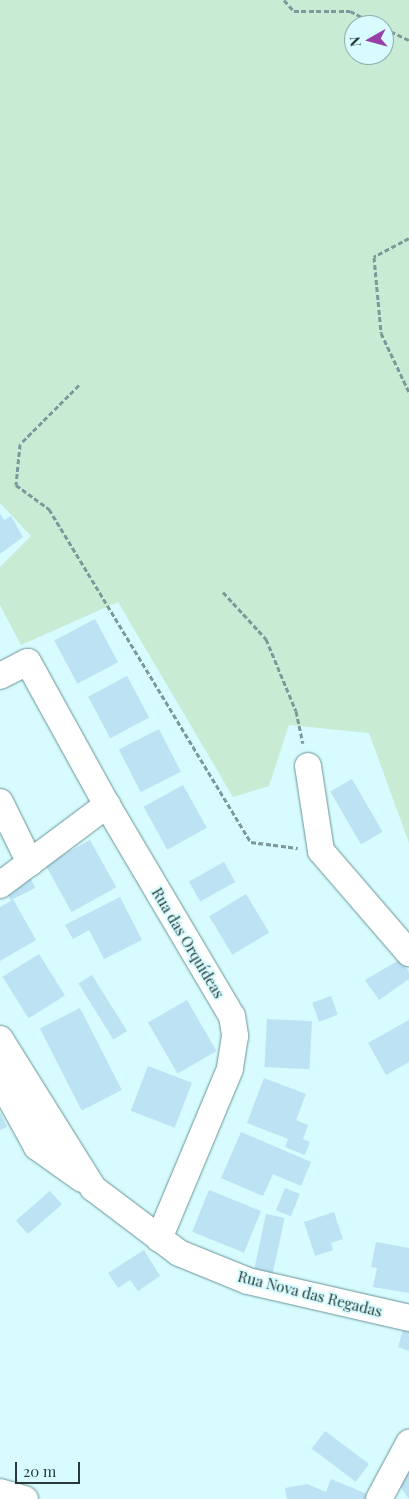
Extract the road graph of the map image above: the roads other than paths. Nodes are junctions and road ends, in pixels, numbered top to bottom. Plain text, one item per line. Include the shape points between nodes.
1 (0, 676) edge
2 (308, 766) road end
3 (0, 802) edge
4 (107, 805) junction
5 (30, 863) junction
6 (0, 885) edge
7 (409, 953) edge
8 (0, 1039) edge
9 (0, 1049) edge
10 (94, 1188) junction
11 (159, 1239) junction
12 (409, 1318) edge
13 (409, 1443) edge
14 (0, 1492) edge
15 (25, 1499) edge
16 (379, 1499) edge

1 - 4 street, Rua das Orquídeas via 28,662
2 - 7 street via 321,851
3 - 5 street
4 - 5 street
4 - 11 street, Rua das Orquídeas via 232,1016 235,1036 230,1070
5 - 6 street
8 - 10 street
9 - 10 street, Rua Nova das Regadas via 10,1098 37,1147
10 - 11 street, Rua Nova das Regadas
11 - 12 street, Rua Nova das Regadas via 179,1253 248,1281
13 - 16 street
14 - 15 street

